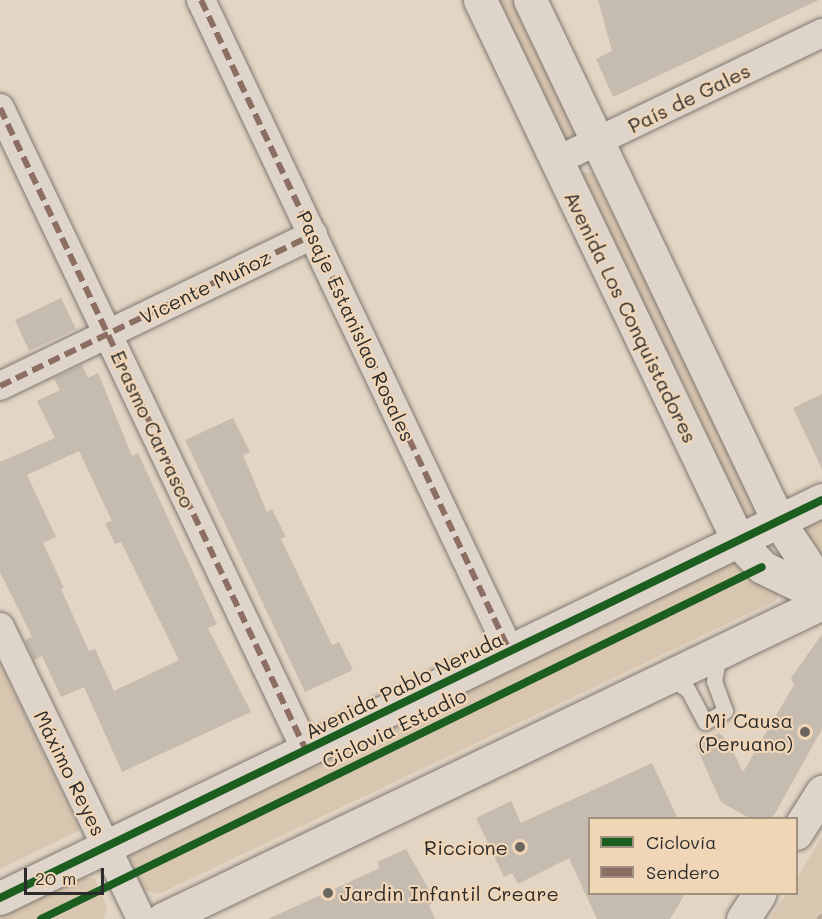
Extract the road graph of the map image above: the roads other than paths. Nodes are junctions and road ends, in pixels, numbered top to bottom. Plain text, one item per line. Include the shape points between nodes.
1 (201, 0) edge
2 (480, 0) edge
3 (530, 0) edge
4 (822, 33) edge
5 (0, 108) edge
6 (597, 143) junction
7 (556, 161) junction
8 (313, 235) junction
9 (108, 334) junction
10 (0, 386) edge
11 (822, 500) edge
12 (779, 522) junction
13 (739, 542) junction
14 (822, 587) edge
15 (822, 596) edge
16 (822, 603) edge
17 (0, 627) edge
18 (726, 649) junction
19 (510, 652) junction
20 (668, 676) junction
21 (306, 750) junction
22 (822, 792) edge
23 (798, 830) edge
24 (106, 847) junction
25 (758, 895) edge
26 (0, 898) edge
27 (141, 919) edge
28 (164, 919) edge
29 (743, 919) edge

1 - 8 street, Pasaje Estanislao Rosales
2 - 7 street, Avenida Los Conquistadores
3 - 6 street
4 - 6 street, País de Gales
5 - 9 street, Erasmo Carrasco
6 - 7 street, País de Gales
6 - 12 street
7 - 13 street, Avenida Los Conquistadores
8 - 9 street, Vicente Muñoz
8 - 19 street, Pasaje Estanislao Rosales
9 - 10 street, Vicente Muñoz
9 - 21 street, Erasmo Carrasco
11 - 12 street, Avenida Pablo Neruda
12 - 13 street, Avenida Pablo Neruda
12 - 14 street
13 - 15 street, Avenida Los Conquistadores via 762,567
13 - 19 street, Avenida Pablo Neruda
16 - 18 street
17 - 24 street, Máximo Reyes
18 - 20 street
18 - 20 lane via 714,674 725,711 705,722 688,690
19 - 21 street, Avenida Pablo Neruda
20 - 28 street
21 - 24 street, Avenida Pablo Neruda
22 - 23 street
24 - 26 street, Avenida Pablo Neruda
24 - 27 street, Máximo Reyes
25 - 29 street

